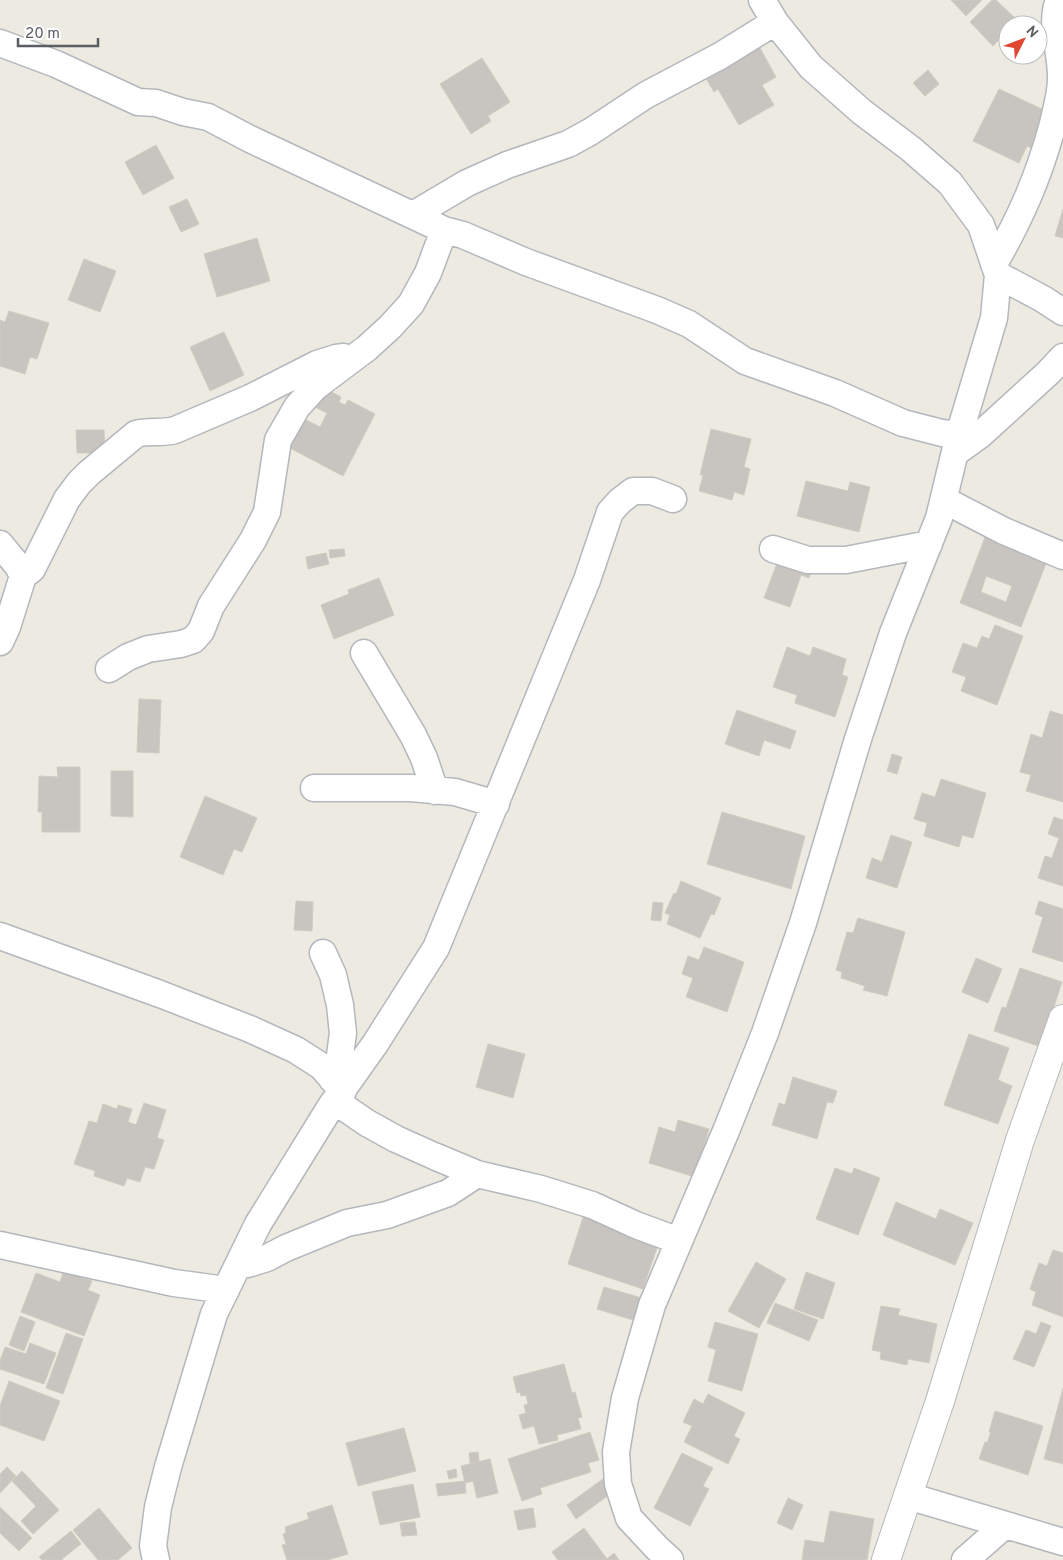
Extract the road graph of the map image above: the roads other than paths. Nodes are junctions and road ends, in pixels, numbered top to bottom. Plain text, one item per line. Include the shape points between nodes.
1 (762, 0) edge
2 (1059, 0) edge
3 (775, 22) junction
4 (0, 43) edge
5 (412, 215) junction
6 (444, 230) junction
7 (996, 269) junction
8 (1063, 312) edge
9 (356, 356) junction
10 (1063, 357) edge
11 (957, 444) junction
12 (673, 499) dead end
13 (944, 500) junction
14 (0, 544) edge
15 (929, 544) junction
16 (773, 549) dead end
17 (1063, 556) edge
18 (23, 576) junction
19 (0, 642) edge
20 (364, 653) dead end
21 (109, 669) dead end
22 (314, 788) dead end
23 (435, 791) junction
24 (496, 804) junction
25 (0, 936) edge
26 (322, 953) dead end
27 (1063, 1019) edge
28 (336, 1090) junction
29 (477, 1174) junction
30 (679, 1241) junction
31 (0, 1245) edge
32 (238, 1266) junction
33 (226, 1290) junction
34 (908, 1496) junction
35 (1004, 1525) junction
36 (1063, 1542) edge
37 (156, 1560) edge
38 (670, 1560) edge
39 (886, 1560) edge
40 (965, 1560) edge

1 - 3 street
2 - 7 street via 1055,31 1061,79 1057,107 1033,188
3 - 5 street via 720,56 646,95 568,144 507,164
3 - 7 street via 811,67 950,183 980,225
4 - 5 street via 56,64 138,102 156,103 208,117
5 - 6 street
6 - 9 street via 428,273 411,304
6 - 11 street via 656,310 689,324 745,361 835,393 903,422 942,433
7 - 8 street
7 - 11 street via 994,318
9 - 18 street via 317,364 250,398 175,430 136,434 79,483 66,499 32,569
9 - 21 street via 315,388 297,407 278,440 267,512 211,606 201,631 193,640 148,649
10 - 11 street via 980,435
11 - 13 street
12 - 24 street via 652,491 633,491 610,512 587,580
13 - 15 street
13 - 17 street via 1004,531
14 - 18 street
15 - 16 street via 846,560 808,560
15 - 30 street via 892,634 803,923 765,1033
18 - 19 street
20 - 23 street via 413,735
22 - 23 street
23 - 24 street via 455,792
24 - 28 street via 436,948 394,1016
25 - 28 street via 160,994 296,1050 321,1066
26 - 28 street via 333,975 343,1033
27 - 34 street via 1020,1140
28 - 29 street via 396,1139
28 - 32 street via 258,1224
29 - 30 street via 592,1205
29 - 32 street via 448,1193 387,1215 347,1223 267,1258
30 - 38 street via 650,1314 625,1398 616,1452 618,1484 629,1518
31 - 33 street via 174,1283
32 - 33 street
33 - 37 street via 214,1314 168,1466 153,1546
34 - 35 street
34 - 39 street
35 - 36 street
35 - 40 street

